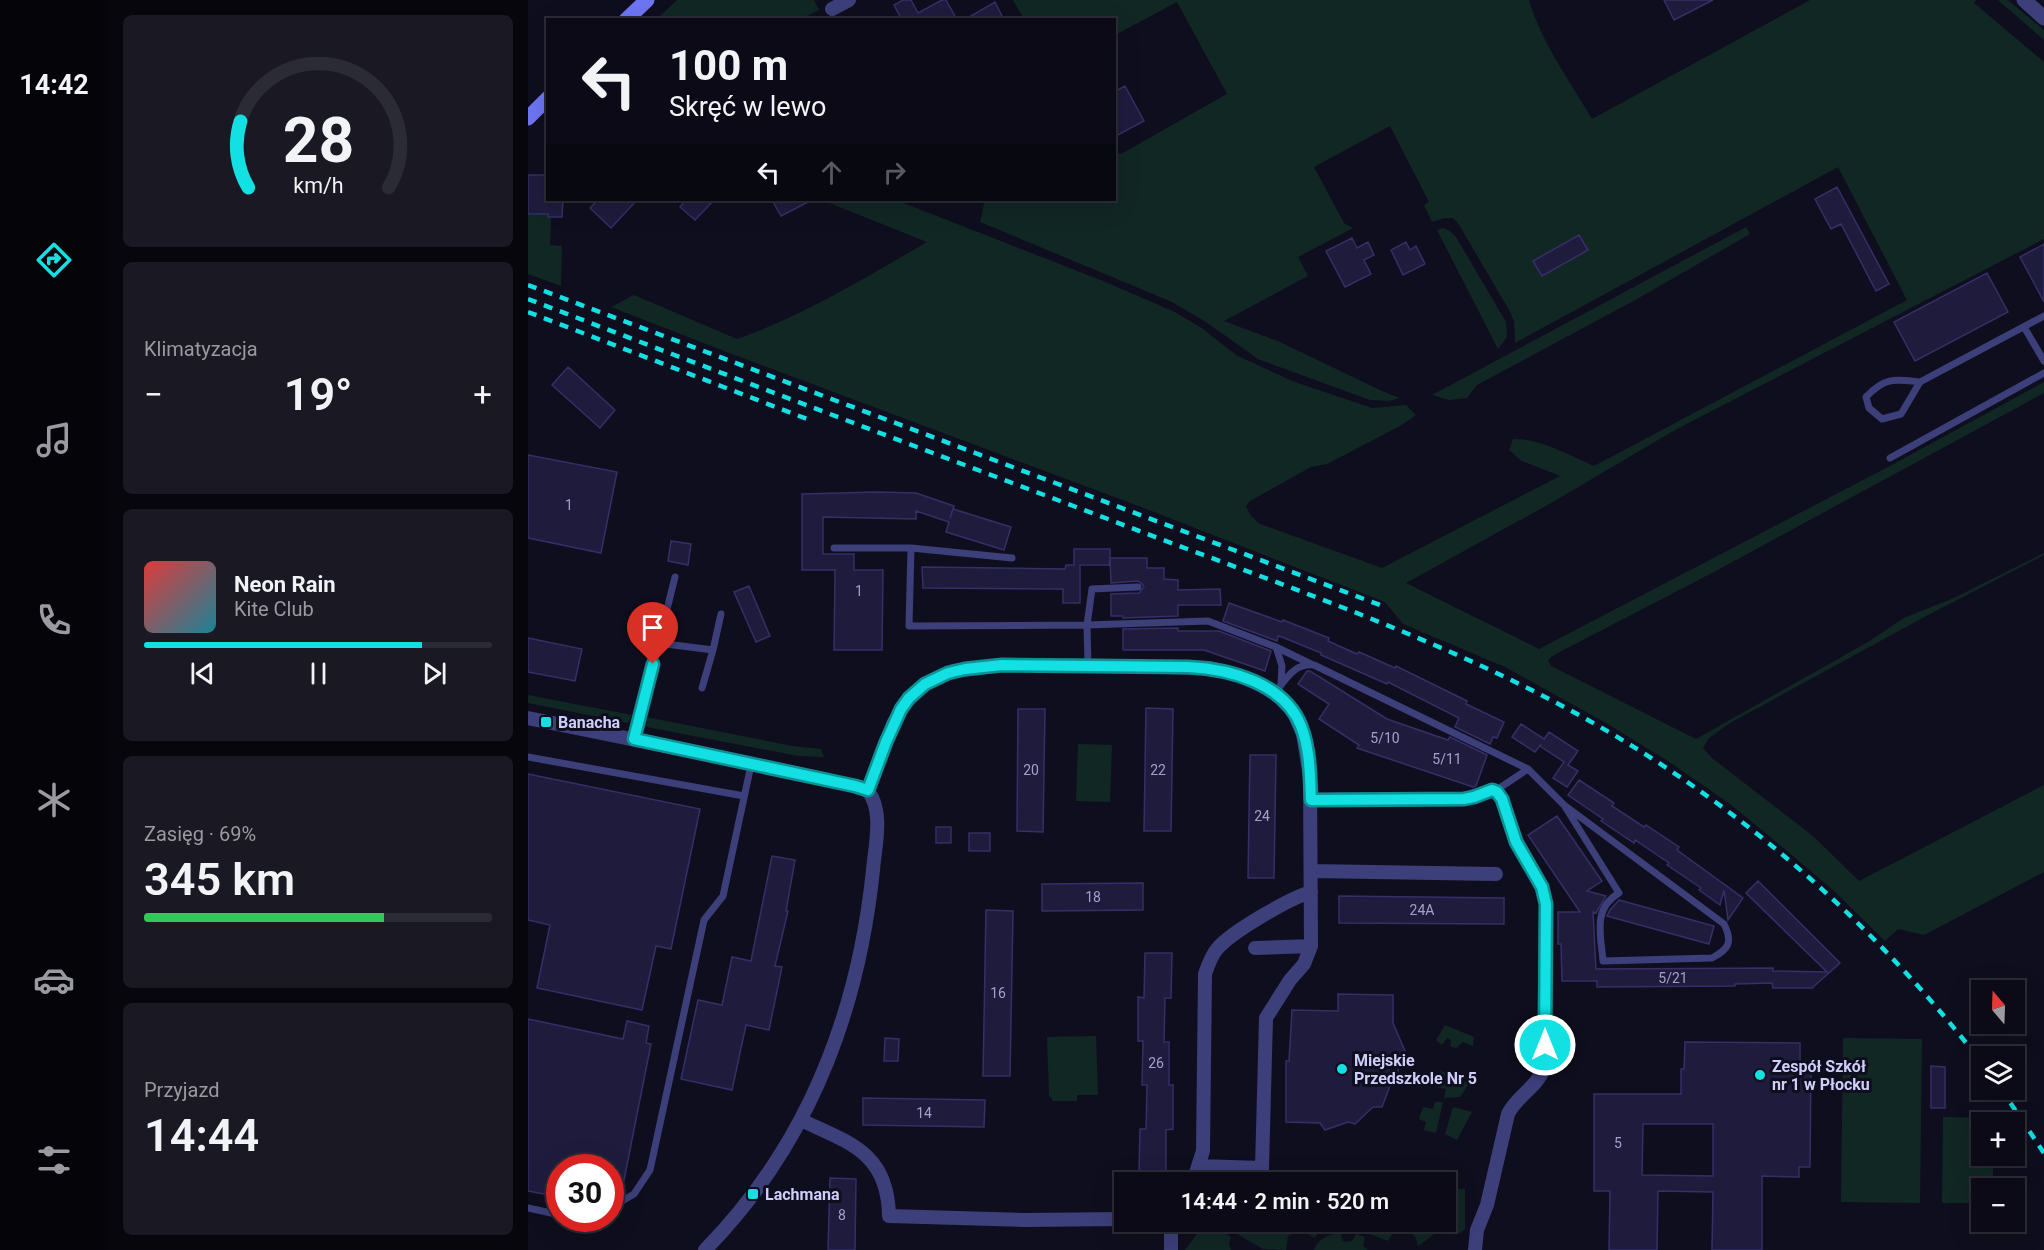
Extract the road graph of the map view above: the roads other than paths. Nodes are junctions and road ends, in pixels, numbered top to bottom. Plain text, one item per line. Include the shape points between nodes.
1 (849, 0) edge
2 (2024, 0) edge
3 (643, 1) edge
4 (832, 9) dead end
5 (628, 18) edge
6 (2044, 18) edge
7 (546, 100) edge
8 (528, 118) edge
9 (2044, 316) edge
10 (2024, 327) junction
11 (2044, 361) edge
12 (2044, 373) edge
13 (1920, 382) junction
14 (1890, 458) dead end
15 (834, 548) dead end
16 (911, 548) junction
17 (1012, 558) dead end
18 (675, 577) dead end
19 (1138, 587) dead end
20 (721, 614) dead end
21 (1087, 625) junction
22 (658, 643) junction
23 (1276, 648) junction
24 (713, 650) junction
25 (1314, 665) junction
26 (1088, 666) junction
27 (702, 688) dead end
28 (1278, 689) junction
29 (528, 718) edge
30 (634, 739) junction
31 (528, 757) edge
32 (751, 765) junction
33 (1528, 770) junction
34 (868, 790) junction
35 (1496, 791) junction
36 (744, 796) junction
37 (1311, 800) junction
38 (1564, 805) junction
39 (1311, 871) junction
40 (1496, 874) dead end
41 (1311, 892) junction
42 (1311, 946) junction
43 (1255, 948) dead end
44 (801, 1120) junction
45 (1199, 1166) junction
46 (1197, 1172) edge
47 (624, 1200) edge
48 (528, 1208) edge
49 (546, 1212) edge
50 (1114, 1219) edge
51 (1171, 1232) edge
52 (705, 1250) edge
53 (1171, 1250) edge
54 (1475, 1250) edge

1 - 4 street
2 - 6 street
3 - 5 main road
7 - 8 main road
9 - 10 lane
10 - 11 lane
10 - 13 lane
12 - 14 lane
13 - 13 lane via 1898,379 1878,384 1866,397 1869,408 1882,419 1901,414
15 - 16 lane
16 - 17 lane
16 - 21 lane via 909,626
18 - 22 lane
19 - 21 lane via 1092,589
20 - 24 lane
21 - 23 lane via 1208,621
21 - 26 lane
22 - 24 lane
22 - 30 lane
23 - 25 lane
23 - 28 lane via 1282,666
24 - 27 lane
25 - 28 lane via 1298,667
25 - 33 lane
26 - 28 street via 1210,668
26 - 34 street via 986,666 953,671 925,684 897,716
28 - 37 street via 1301,727 1309,762
29 - 30 street
30 - 32 street
31 - 36 lane
32 - 34 street
32 - 36 lane
33 - 35 lane
33 - 38 lane
34 - 44 street via 876,805 876,836 861,954 835,1042
35 - 37 street via 1464,799
35 - 54 street via 1505,805 1516,842 1545,894 1545,1063 1539,1079 1508,1114
36 - 47 lane via 723,896 704,920 650,1170 634,1194
37 - 39 street
38 - 38 lane via 1724,924 1728,944 1723,952 1712,958 1603,962 1600,919 1606,903 1619,892
39 - 40 street
39 - 41 street
41 - 42 street
41 - 45 street via 1235,933 1210,959 1205,974 1203,1150
42 - 43 street
42 - 45 street via 1304,964 1266,1018 1262,1168
44 - 50 street via 856,1146 866,1155 885,1185 889,1216
44 - 52 street via 753,1194
45 - 46 street
48 - 49 lane
51 - 53 street

